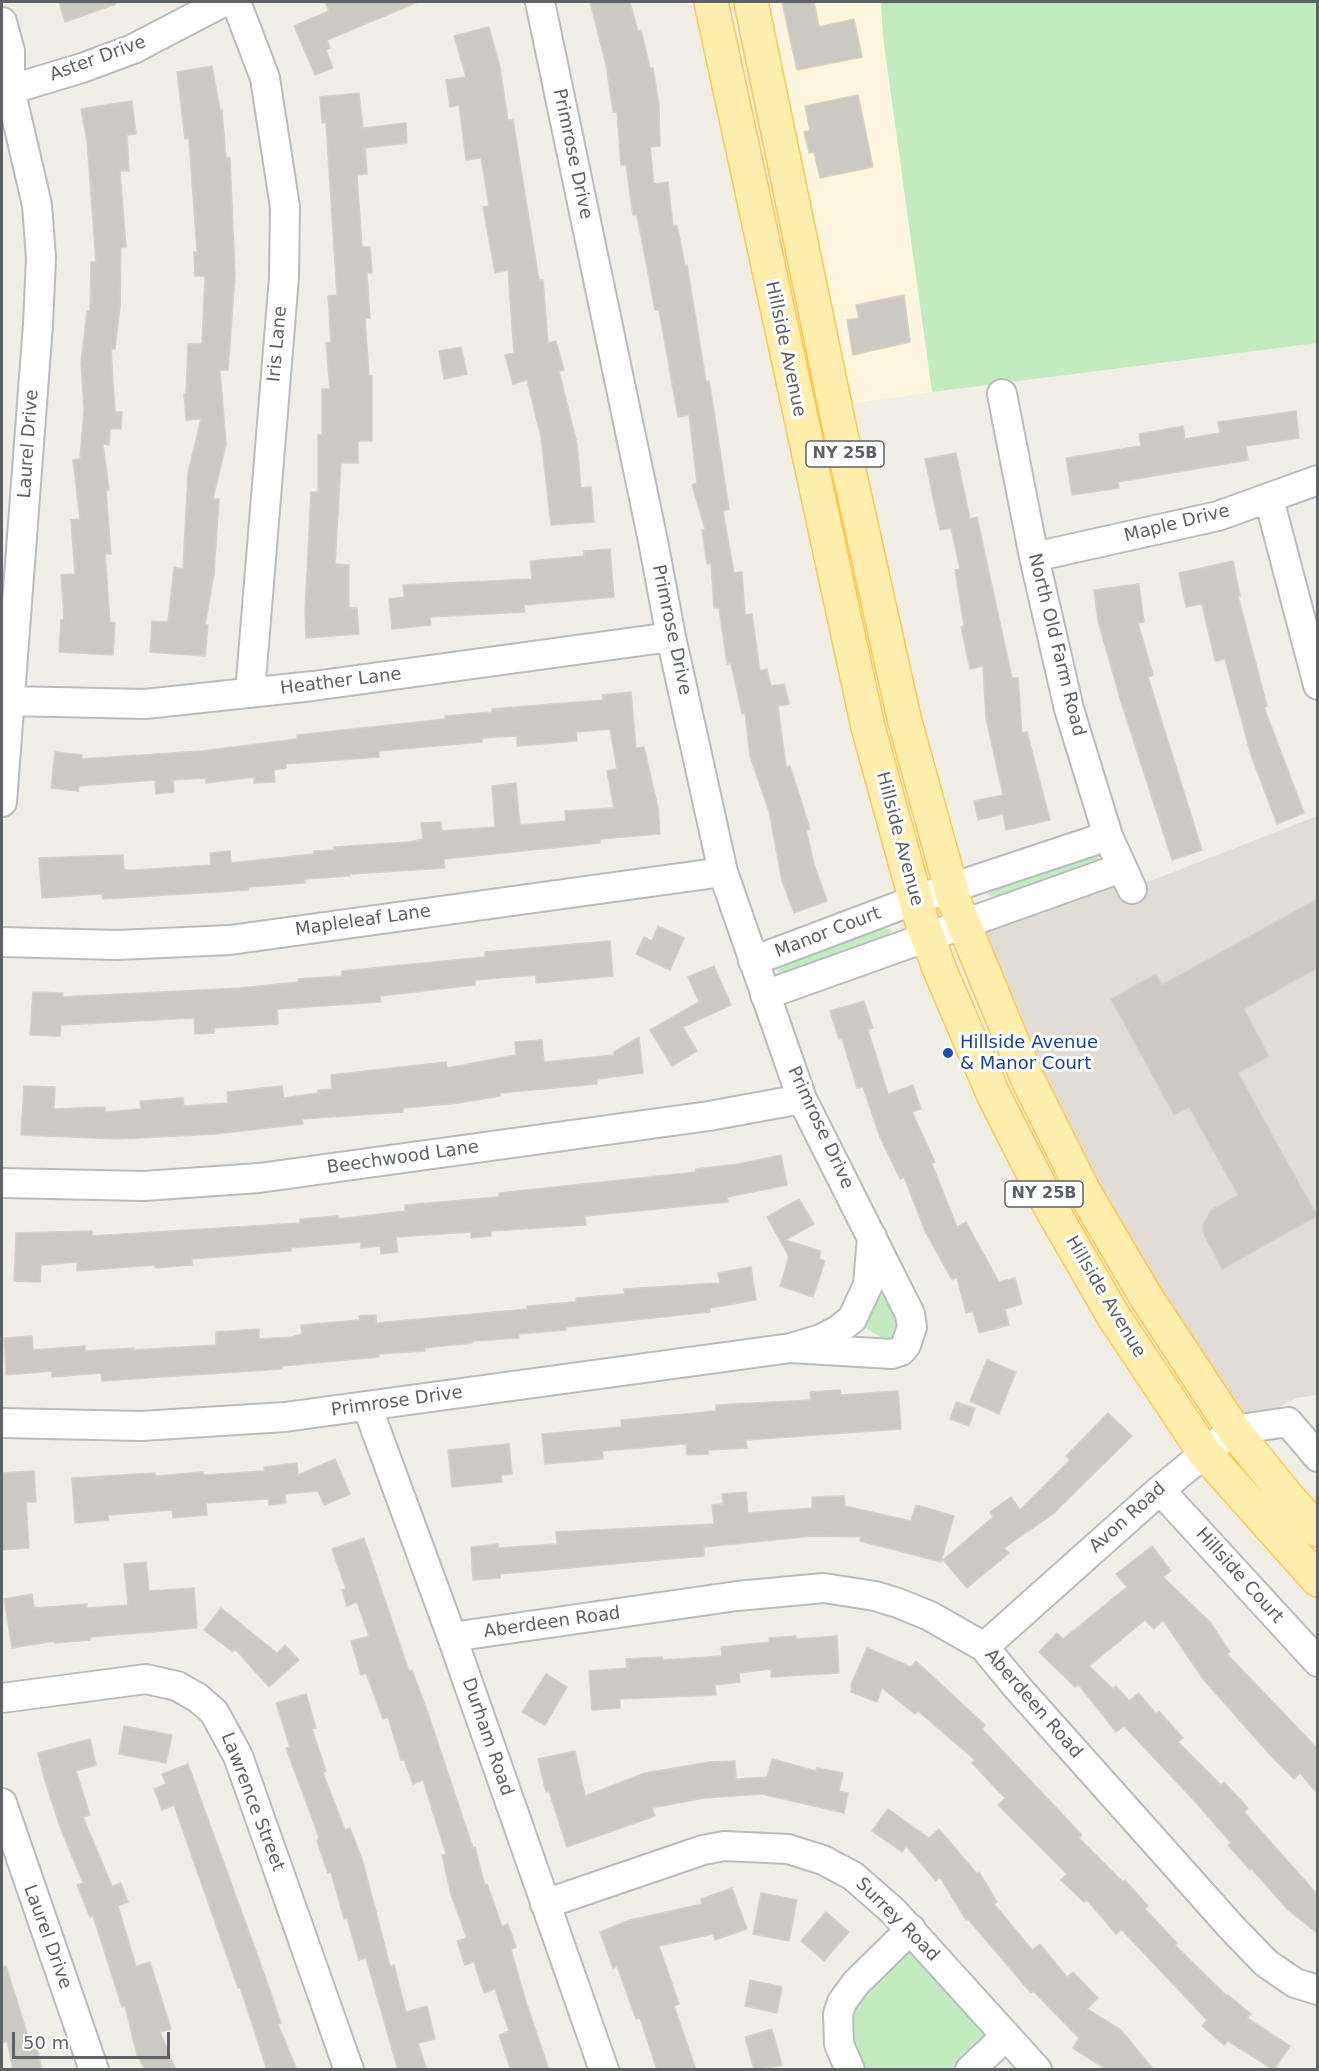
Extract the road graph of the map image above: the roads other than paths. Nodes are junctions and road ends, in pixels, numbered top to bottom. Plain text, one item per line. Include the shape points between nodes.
1 (223, 2) edge
2 (236, 2) edge
3 (540, 2) edge
4 (711, 2) edge
5 (751, 2) edge
6 (2, 22) edge
7 (4, 87) edge
8 (1002, 394) dead end
9 (1317, 480) edge
10 (1269, 499) junction
11 (1034, 557) junction
12 (670, 637) junction
13 (1317, 685) edge
14 (250, 693) junction
15 (10, 701) junction
16 (2, 802) edge
17 (1108, 836) junction
18 (723, 872) junction
19 (1126, 878) joint
20 (934, 894) junction
21 (946, 929) junction
22 (2, 942) edge
23 (753, 961) junction
24 (765, 995) junction
25 (802, 1099) junction
26 (2, 1183) edge
27 (872, 1235) junction
28 (791, 1348) junction
29 (368, 1406) junction
30 (2, 1423) edge
31 (1233, 1430) junction
32 (1204, 1452) junction
33 (1317, 1457) edge
34 (1160, 1490) junction
35 (1317, 1530) edge
36 (1317, 1580) edge
37 (452, 1637) junction
38 (984, 1647) junction
39 (1317, 1662) edge
40 (2, 1698) edge
41 (2, 1803) edge
42 (545, 1904) junction
43 (911, 1929) junction
44 (1317, 1990) edge
45 (1006, 2036) junction
46 (94, 2070) edge
47 (349, 2070) edge
48 (604, 2070) edge
49 (850, 2070) edge
50 (970, 2070) edge
51 (1037, 2070) edge

1 - 7 street, Aster Drive via 133,49
2 - 14 street, Iris Lane via 266,78 285,207 284,277
3 - 12 street, Primrose Drive via 651,529
4 - 20 main road, Hillside Avenue / NY 25B via 868,727
5 - 20 main road, Hillside Avenue / NY 25B via 904,718
6 - 7 street, Laurel Drive via 10,51
7 - 15 street, Laurel Drive via 37,205 40,258
8 - 11 street, North Old Farm Road
9 - 10 street, Maple Drive
10 - 11 street, Maple Drive via 1218,516
10 - 13 street
11 - 17 street, North Old Farm Road via 1069,709
12 - 14 street, Heather Lane
12 - 18 street, Primrose Drive
14 - 15 street, Heather Lane via 145,704
15 - 16 street, Laurel Drive
17 - 19 street, North Old Farm Road
17 - 20 street, Manor Court
18 - 22 street, Mapleleaf Lane via 230,940 118,945
18 - 23 street, Primrose Drive
19 - 21 street, Manor Court
20 - 21 main road, Hillside Avenue / NY 25B
20 - 23 street, Manor Court
21 - 24 street, Manor Court
21 - 31 main road, Hillside Avenue / NY 25B via 1083,1190 1146,1297
21 - 32 main road, Hillside Avenue / NY 25B via 994,1096 1051,1208 1114,1317
23 - 24 street, Primrose Drive
24 - 25 street, Primrose Drive
25 - 26 street, Beechwood Lane via 709,1116 259,1178 144,1186
25 - 27 street, Primrose Drive
27 - 28 street, Primrose Drive via 868,1285 852,1319 821,1339
27 - 28 street, Primrose Drive via 910,1314 912,1327 906,1345 900,1351 882,1354
28 - 29 street, Primrose Drive
29 - 30 street, Primrose Drive via 285,1417 141,1426
29 - 37 street, Durham Road
31 - 32 street, Avon Road
31 - 33 street, Avon Road via 1288,1422
31 - 35 main road, Hillside Avenue / NY 25B
32 - 34 street, Avon Road
32 - 36 main road, Hillside Avenue / NY 25B
34 - 38 street, Avon Road
34 - 39 street, Hillside Court
37 - 38 street, Aberdeen Road via 737,1596 824,1588 898,1603 930,1616
37 - 42 street, Durham Road
38 - 44 street, Aberdeen Road via 1266,1963 1295,1983
40 - 47 street, Lawrence Street via 146,1679 177,1686 214,1712 238,1756
41 - 46 street, Laurel Drive
42 - 43 street, Surrey Road via 703,1850 747,1845 788,1849 823,1860 853,1876
42 - 48 street, Durham Road
43 - 45 street, Surrey Road
43 - 49 street via 842,2002 838,2014 839,2044
45 - 50 street
45 - 51 street, Surrey Road

